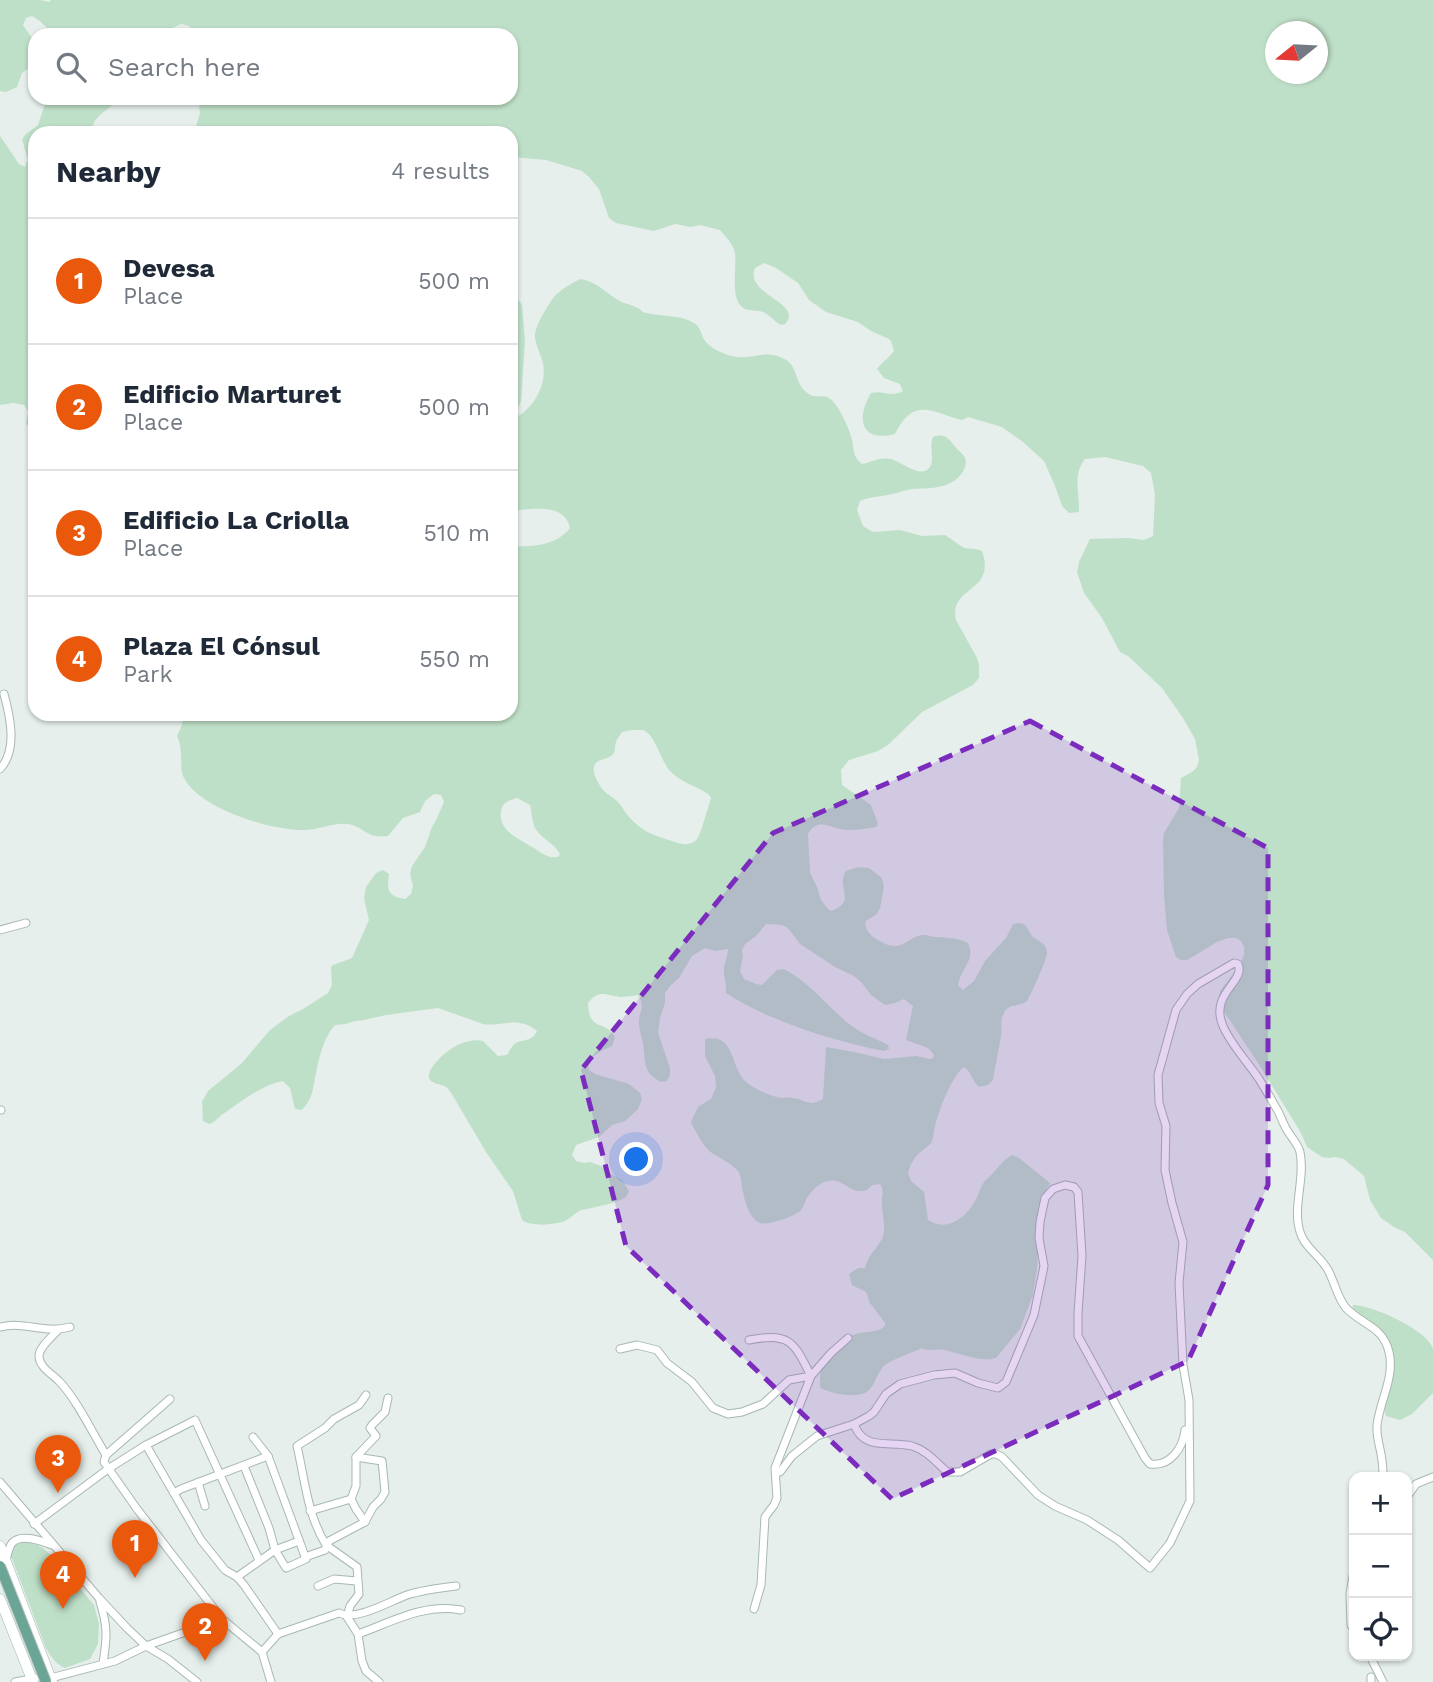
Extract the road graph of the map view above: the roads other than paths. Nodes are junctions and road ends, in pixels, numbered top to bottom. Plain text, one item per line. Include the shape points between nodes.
1 (4, 694) dead end
2 (0, 769) edge
3 (26, 923) dead end
4 (0, 930) edge
5 (0, 1327) edge
6 (70, 1327) dead end
7 (58, 1330) junction
8 (848, 1338) dead end
9 (749, 1340) dead end
10 (620, 1349) dead end
11 (811, 1376) junction
12 (366, 1395) dead end
13 (388, 1398) dead end
14 (170, 1399) dead end
15 (1189, 1400) junction
16 (855, 1424) junction
17 (253, 1437) dead end
18 (146, 1445) junction
19 (106, 1455) junction
20 (268, 1457) junction
21 (356, 1457) junction
22 (244, 1466) junction
23 (108, 1469) junction
24 (776, 1472) junction
25 (1383, 1472) edge
26 (0, 1473) edge
27 (219, 1474) junction
28 (1433, 1477) edge
29 (0, 1482) edge
30 (198, 1482) junction
31 (1412, 1490) edge
32 (174, 1493) junction
33 (10, 1495) junction
34 (351, 1499) junction
35 (205, 1506) dead end
36 (310, 1511) junction
37 (365, 1522) junction
38 (34, 1524) junction
39 (299, 1541) junction
40 (326, 1545) junction
41 (0, 1546) edge
42 (54, 1546) junction
43 (275, 1550) junction
44 (305, 1557) junction
45 (259, 1560) junction
46 (3, 1564) edge
47 (237, 1577) junction
48 (0, 1579) edge
49 (357, 1581) junction
50 (318, 1586) dead end
51 (456, 1586) dead end
52 (99, 1598) junction
53 (0, 1599) edge
54 (461, 1609) dead end
55 (754, 1609) dead end
56 (347, 1617) junction
57 (222, 1619) junction
58 (278, 1634) junction
59 (358, 1634) junction
60 (146, 1646) junction
61 (262, 1652) junction
62 (1372, 1661) edge
63 (103, 1663) junction
64 (42, 1681) edge
65 (15, 1682) edge
66 (197, 1682) edge
67 (271, 1682) edge
68 (379, 1682) edge
69 (1383, 1682) edge

1 - 2 street via 11,735
3 - 4 street
5 - 7 street
6 - 7 street
7 - 19 street via 39,1358 60,1382
8 - 11 street
9 - 11 street via 776,1337 790,1342
10 - 11 street via 637,1345 657,1350 713,1408 728,1414 763,1404 789,1380
11 - 24 street
12 - 36 street via 359,1405 297,1446
13 - 21 street via 385,1412 370,1429 376,1436
14 - 19 street
15 - 16 street via 1190,1501 1170,1543 1150,1568 1118,1540 1038,1495 996,1454 960,1472 947,1472 911,1446 863,1438
15 - 16 street via 1184,1439 1175,1455 1165,1463 1150,1464 1078,1336 1082,1256 1078,1192 1065,1185 1045,1198 1040,1222 1044,1266 1034,1315 1006,1382 998,1388 955,1373 919,1378 900,1384 874,1412
15 - 25 street via 1179,1283 1183,1242 1164,1170 1166,1126 1158,1074 1176,1010 1198,984 1234,963 1240,968 1221,999 1220,1017 1300,1152 1302,1238 1327,1268 1344,1305 1378,1330 1389,1352 1391,1369 1377,1425
16 - 24 street via 817,1436
17 - 20 street
18 - 23 street
18 - 27 street via 195,1420
18 - 32 street
19 - 23 street
20 - 22 street
20 - 39 street
21 - 34 street
21 - 37 street via 382,1461 383,1465 385,1492
22 - 27 street
22 - 43 street
23 - 38 street
23 - 57 street
24 - 55 street via 777,1498 765,1517 761,1585
26 - 33 street
27 - 30 street
27 - 45 street
28 - 31 street
29 - 33 street
30 - 32 street
30 - 35 street
32 - 47 street via 201,1540 225,1570
33 - 38 street
34 - 36 street
34 - 37 street
36 - 40 street
37 - 40 street
38 - 42 street
39 - 43 street
39 - 44 street
40 - 44 street via 325,1550
40 - 49 street via 358,1567
41 - 46 street
42 - 46 street via 15,1540
42 - 52 street
43 - 44 street via 286,1568
43 - 45 street
45 - 47 street
46 - 64 main road, bridge
47 - 58 street
48 - 64 main road, bridge
49 - 50 street via 334,1578
49 - 56 street via 359,1594
51 - 56 street via 418,1592
52 - 60 street
52 - 63 street via 106,1622
53 - 64 street
54 - 59 street via 418,1611
56 - 58 street via 339,1613
56 - 59 street
57 - 60 street
57 - 61 street
58 - 61 street
59 - 68 street via 366,1671
60 - 63 street
60 - 66 street
61 - 67 street
62 - 69 street
63 - 64 street
64 - 65 street

